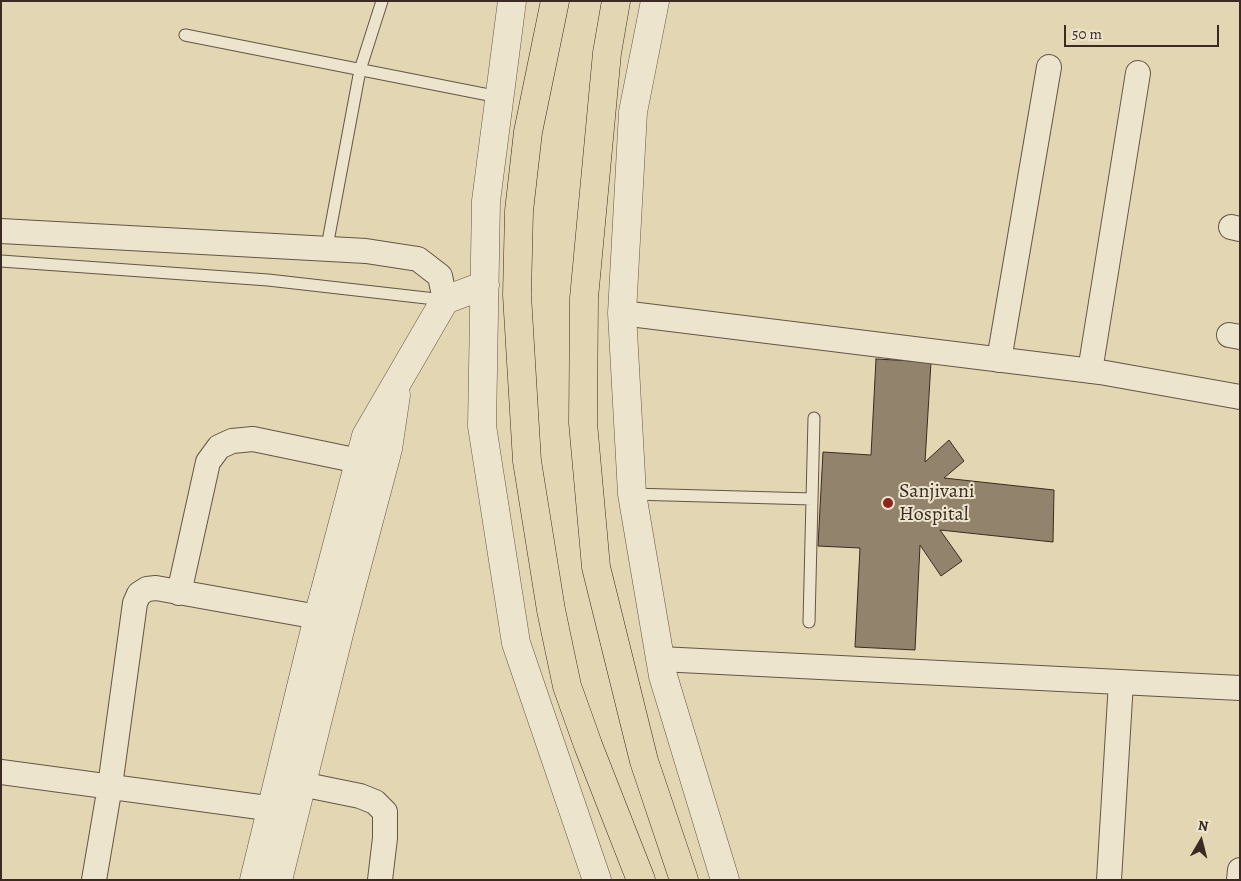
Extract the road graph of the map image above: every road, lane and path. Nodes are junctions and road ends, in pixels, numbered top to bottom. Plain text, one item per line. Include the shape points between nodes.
1 (382, 1) edge
2 (512, 1) edge
3 (555, 1) edge
4 (616, 1) edge
5 (656, 1) edge
6 (185, 35) dead end
7 (1049, 67) dead end
8 (360, 70) junction
9 (1138, 73) dead end
10 (500, 97) junction
11 (1, 231) edge
12 (329, 236) dead end
13 (1, 260) edge
14 (485, 285) junction
15 (446, 300) junction
16 (622, 313) junction
17 (999, 360) junction
18 (1090, 371) junction
19 (398, 381) junction
20 (1240, 396) edge
21 (814, 418) dead end
22 (359, 461) junction
23 (632, 494) junction
24 (812, 499) junction
25 (179, 592) junction
26 (318, 617) junction
27 (809, 622) dead end
28 (660, 659) junction
29 (1120, 682) junction
30 (1240, 688) edge
31 (1, 772) edge
32 (301, 784) junction
33 (110, 786) junction
34 (283, 810) junction
35 (1240, 870) edge
36 (94, 880) edge
37 (254, 880) edge
38 (278, 880) edge
39 (380, 880) edge
40 (597, 880) edge
41 (641, 880) edge
42 (684, 880) edge
43 (724, 880) edge
44 (1109, 880) edge
45 (1239, 880) edge

1 - 8 lane
2 - 10 street
3 - 41 highway via 528,132 519,212 517,295 526,461 567,686
4 - 42 highway via 607,53 584,298 583,423 596,567 644,761
5 - 16 street via 633,112
6 - 8 lane
7 - 17 street
8 - 10 lane
8 - 12 lane
9 - 18 street
10 - 14 street via 486,201
11 - 15 street via 366,251 418,259 440,276
13 - 15 lane via 268,280
14 - 15 street
14 - 40 street via 482,426 516,643
15 - 19 street
16 - 17 street
16 - 23 street
17 - 18 street
18 - 20 street
19 - 22 street via 366,436
19 - 32 street via 388,449
21 - 24 lane
22 - 25 street via 253,439 232,441 219,447 208,462
22 - 26 street
23 - 24 lane
23 - 28 street
24 - 27 lane
25 - 26 street
25 - 33 street via 147,589 139,594 135,603
26 - 34 street
28 - 29 street
28 - 43 street
29 - 30 street
29 - 44 street
31 - 33 street
32 - 34 street
32 - 39 street via 360,796 375,802 385,812
33 - 34 street
33 - 36 street
34 - 37 street
34 - 38 street
35 - 45 street

